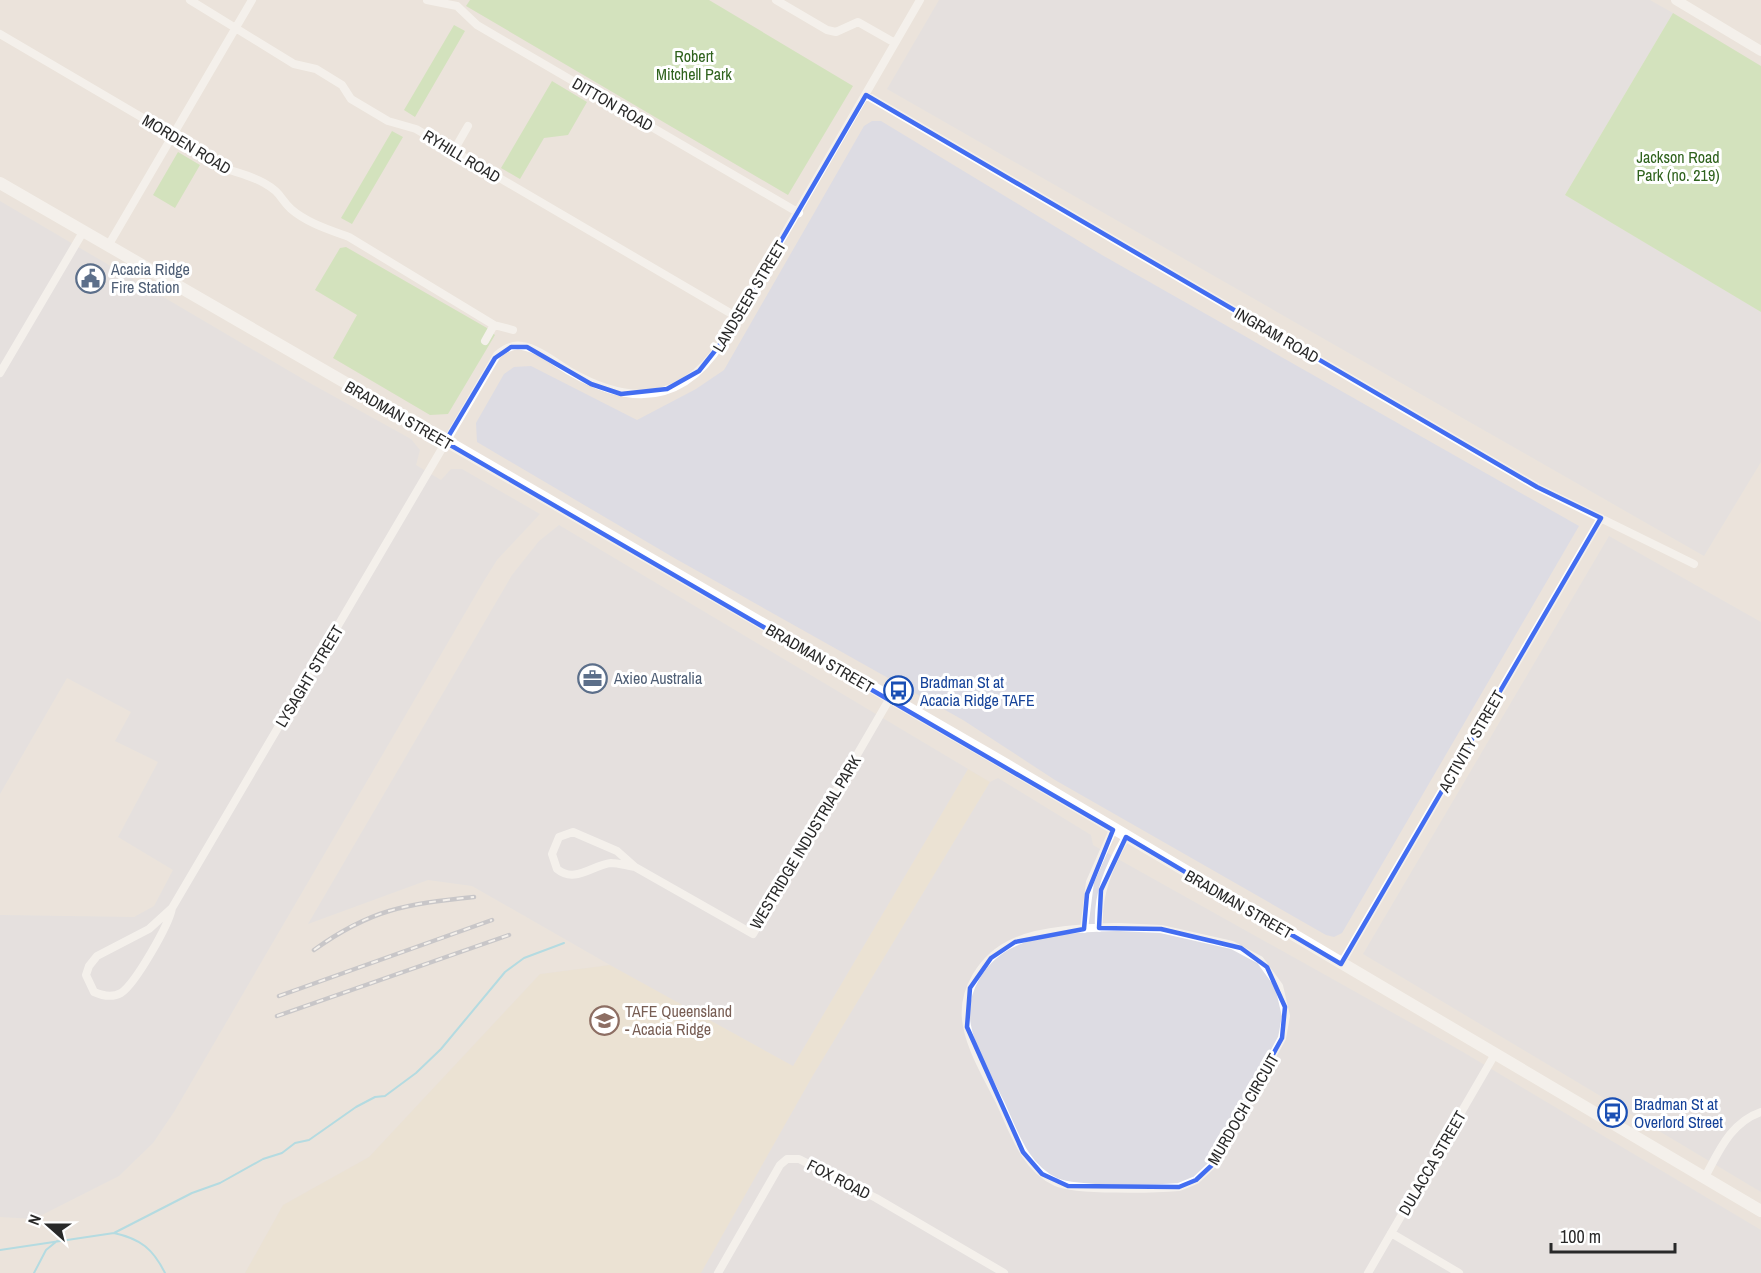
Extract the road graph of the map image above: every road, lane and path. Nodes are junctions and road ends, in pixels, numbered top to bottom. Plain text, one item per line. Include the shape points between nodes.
1 (190, 0) edge
2 (252, 0) edge
3 (427, 0) edge
4 (776, 0) edge
5 (920, 0) edge
6 (1676, 0) edge
7 (236, 27) junction
8 (0, 34) edge
9 (895, 43) junction
10 (1761, 51) edge
11 (866, 95) junction
12 (468, 126) dead end
13 (172, 135) junction
14 (453, 152) junction
15 (0, 183) edge
16 (799, 213) junction
17 (83, 231) junction
18 (108, 246) junction
19 (736, 317) junction
20 (494, 325) junction
21 (513, 330) dead end
22 (485, 341) dead end
23 (0, 373) edge
24 (446, 442) junction
25 (1601, 518) junction
26 (1694, 564) dead end
27 (890, 698) junction
28 (1113, 830) junction
29 (1126, 837) junction
30 (635, 867) junction
31 (172, 908) junction
32 (1099, 928) junction
33 (1084, 929) junction
34 (1341, 964) junction
35 (1495, 1054) junction
36 (1761, 1113) edge
37 (1705, 1177) junction
38 (1761, 1211) edge
39 (1391, 1233) junction
40 (718, 1273) edge
41 (1004, 1273) edge
42 (1368, 1273) edge
43 (1460, 1273) edge

1 - 7 street, RYHILL ROAD
2 - 7 street
3 - 16 street, DITTON ROAD via 457,6 477,25
4 - 9 street via 827,30 836,32 858,22
5 - 9 street, LANDSEER STREET
6 - 10 street
7 - 13 street
7 - 14 street, RYHILL ROAD via 294,64 316,69 342,85 351,99 388,121 405,124
8 - 13 street, MORDEN ROAD
9 - 11 street, LANDSEER STREET
11 - 16 street, LANDSEER STREET
11 - 25 street, INGRAM ROAD via 1529,482
12 - 14 street
13 - 18 street
13 - 20 street, MORDEN ROAD via 224,169 253,177 279,192 291,209 330,232 350,237
14 - 19 street, RYHILL ROAD
15 - 17 main road, BRADMAN STREET
16 - 19 street, LANDSEER STREET
17 - 18 main road, BRADMAN STREET
17 - 23 street
18 - 24 main road, BRADMAN STREET
19 - 24 street, LANDSEER STREET via 718,349 699,371 667,389 645,394 607,390 527,347 506,348 495,358
20 - 21 street, MORDEN ROAD
20 - 22 street
24 - 27 main road, BRADMAN STREET
24 - 31 street, LYSAGHT STREET
25 - 26 street, INGRAM ROAD
25 - 34 street, ACTIVITY STREET
27 - 28 main road, BRADMAN STREET
27 - 30 street, WESTRIDGE INDUSTRIAL PARK via 753,934
28 - 29 main road, BRADMAN STREET
28 - 33 street via 1094,871 1085,904
29 - 32 street via 1101,890
29 - 34 main road, BRADMAN STREET
30 - 30 street, WESTRIDGE INDUSTRIAL PARK via 612,863 578,875 567,874 557,868 552,854 559,837 573,832 617,851
31 - 31 street, LYSAGHT STREET via 170,921 124,991 112,996 94,992 86,975 93,959 149,929
32 - 33 street, MURDOCH CIRCUIT
32 - 33 street, MURDOCH CIRCUIT via 1161,929 1232,945 1267,967 1283,997 1285,1027 1277,1048 1212,1165 1190,1184 1169,1188 1068,1186 1042,1174 1023,1152 974,1048 967,1027 967,998 973,981 991,958 1015,942
34 - 35 main road, BRADMAN STREET
35 - 37 main road, BRADMAN STREET
35 - 39 street, DULACCA STREET
36 - 37 street via 1732,1132
37 - 38 main road, BRADMAN STREET
39 - 42 street, DULACCA STREET
39 - 43 street
40 - 41 street, FOX ROAD via 780,1165 787,1159 799,1159 876,1198

